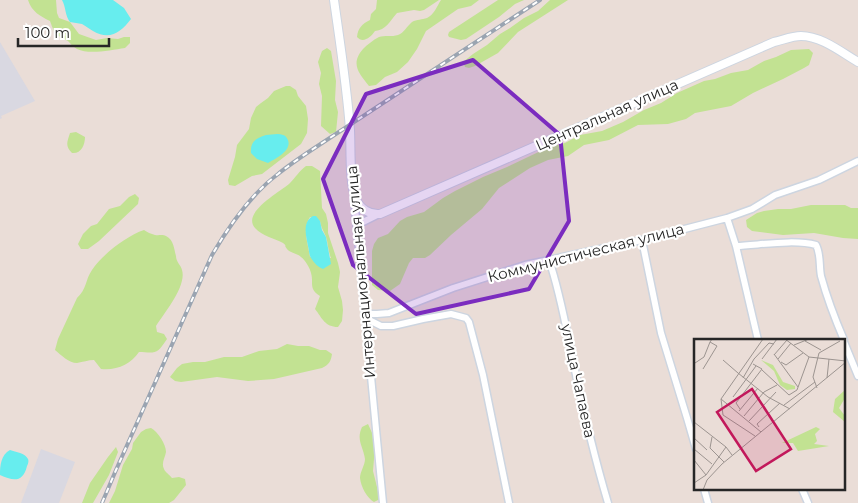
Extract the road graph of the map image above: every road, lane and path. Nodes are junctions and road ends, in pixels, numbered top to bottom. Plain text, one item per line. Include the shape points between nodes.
1 (334, 0) edge
2 (858, 62) edge
3 (858, 161) edge
4 (353, 191) junction
5 (380, 214) junction
6 (728, 218) junction
7 (357, 225) junction
8 (642, 240) junction
9 (736, 246) junction
10 (549, 260) junction
11 (365, 314) junction
12 (758, 339) edge
13 (843, 339) edge
14 (846, 346) edge
15 (858, 376) edge
16 (694, 442) edge
17 (704, 490) edge
18 (802, 490) edge
19 (383, 503) edge
20 (509, 503) edge
21 (608, 503) edge
22 (708, 503) edge
23 (808, 503) edge

1 - 4 street, Интернациональная улица via 350,130
2 - 5 street, Центральная улица via 812,37 800,36 774,42
3 - 6 street, Коммунистическая улица
4 - 5 street via 361,207
4 - 7 street, Интернациональная улица
5 - 7 street, Центральная улица
6 - 8 street, Коммунистическая улица
6 - 9 street
7 - 11 street, Интернациональная улица
8 - 10 street, Коммунистическая улица
8 - 16 street via 661,333
9 - 12 street
9 - 13 street via 816,245 829,303
10 - 11 street, Коммунистическая улица via 454,288 389,313
10 - 21 street, улица Чапаева
11 - 19 street, Интернациональная улица
11 - 20 street via 370,321 381,326 452,314 466,318 483,375
14 - 15 street
17 - 22 street
18 - 23 street

